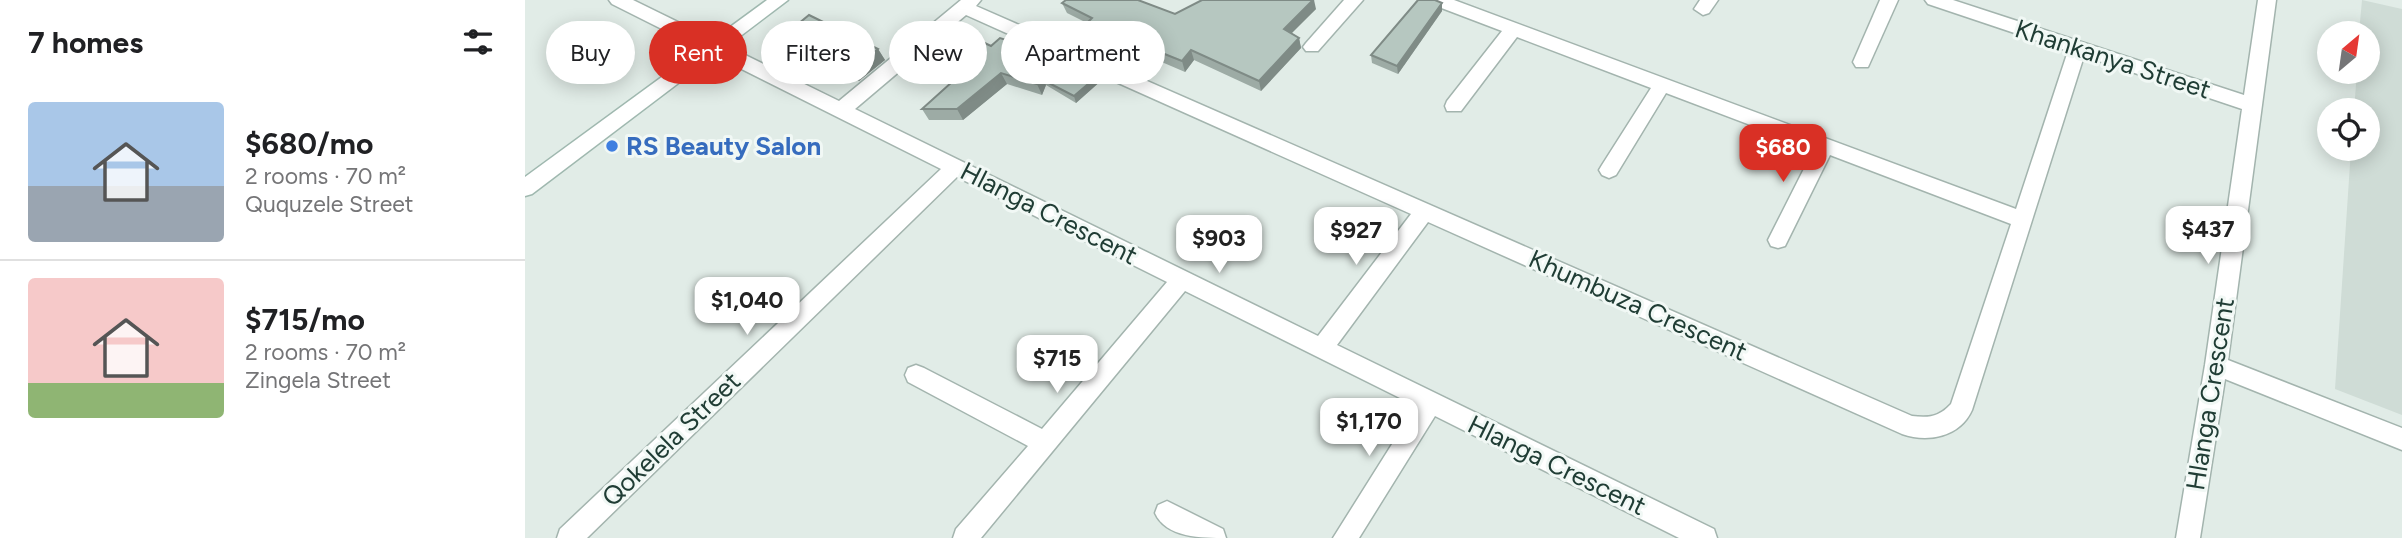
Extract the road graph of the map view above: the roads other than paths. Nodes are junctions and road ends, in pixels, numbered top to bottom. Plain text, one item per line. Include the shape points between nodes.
1 (618, 0) edge
2 (779, 0) edge
3 (1354, 0) edge
4 (1437, 0) edge
5 (1889, 0) edge
6 (1934, 0) edge
7 (2267, 0) edge
8 (968, 3) edge
9 (661, 21) edge
10 (747, 24) edge
11 (1513, 29) junction
12 (1312, 47) dead end
13 (2078, 47) junction
14 (1862, 62) dead end
15 (747, 63) edge
16 (665, 84) edge
17 (1662, 85) junction
18 (2252, 105) junction
19 (1454, 106) dead end
20 (841, 110) junction
21 (1825, 146) junction
22 (955, 166) junction
23 (1609, 170) dead end
24 (525, 188) edge
25 (1425, 211) junction
26 (2022, 220) junction
27 (1778, 240) dead end
28 (1182, 280) junction
29 (1322, 348) junction
30 (2215, 365) junction
31 (916, 375) dead end
32 (1431, 402) junction
33 (2402, 439) edge
34 (1045, 443) junction
35 (1167, 513) dead end
36 (569, 538) edge
37 (965, 538) edge
38 (1214, 538) edge
39 (1345, 538) edge
40 (1705, 538) edge
41 (2187, 538) edge

1 - 9 street, Hlanga Crescent
2 - 10 street
3 - 12 street
4 - 11 street
5 - 14 street
6 - 13 street, Khankanya Street
7 - 18 street, Hlanga Crescent
8 - 20 street
8 - 25 street, Khumbuza Crescent
11 - 17 street
11 - 19 street
13 - 18 street, Khankanya Street
13 - 26 street, Khumbuza Crescent
15 - 20 street, Hlanga Crescent
16 - 24 street
17 - 21 street
17 - 23 street
18 - 30 street, Hlanga Crescent
20 - 22 street, Hlanga Crescent
21 - 26 street
21 - 27 street
22 - 28 street, Hlanga Crescent
22 - 36 street, Qokelela Street
25 - 26 street, Khumbuza Crescent via 1910,426 1929,429 1951,422 1961,410
25 - 29 street
28 - 29 street, Hlanga Crescent
28 - 34 street
29 - 32 street, Hlanga Crescent
30 - 33 street
30 - 41 street, Hlanga Crescent
31 - 34 street
32 - 39 street
32 - 40 street, Hlanga Crescent
34 - 37 street
35 - 38 street

